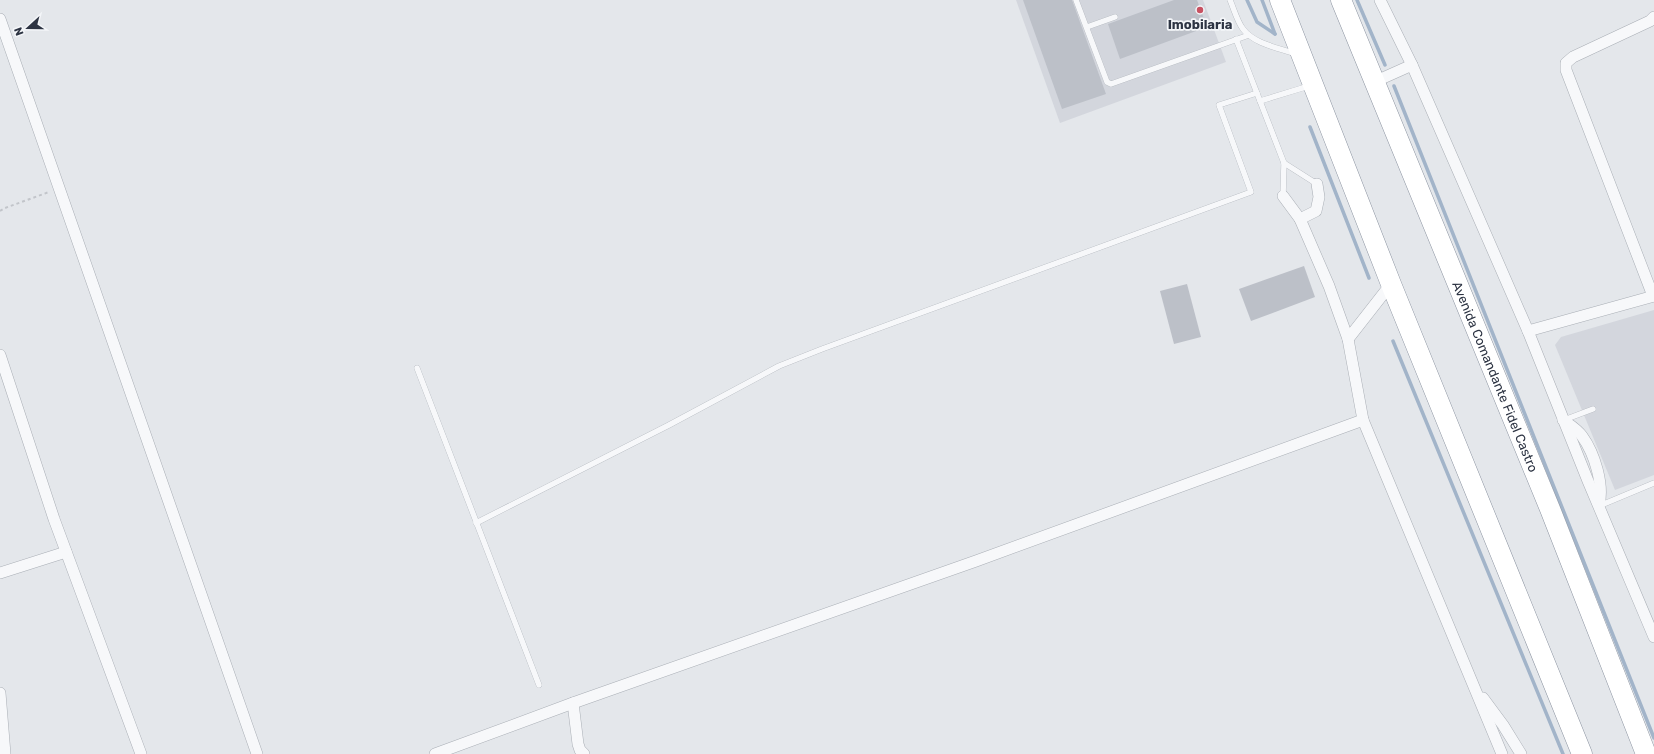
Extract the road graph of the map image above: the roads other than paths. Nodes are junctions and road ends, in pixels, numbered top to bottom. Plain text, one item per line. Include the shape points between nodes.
1 (1076, 0) edge
2 (1230, 0) edge
3 (1280, 0) edge
4 (1341, 0) edge
5 (1380, 0) edge
6 (1115, 17) dead end
7 (1654, 17) edge
8 (0, 18) edge
9 (1087, 27) junction
10 (1249, 34) junction
11 (1236, 39) junction
12 (1302, 56) junction
13 (1412, 65) junction
14 (1374, 82) junction
15 (1312, 84) junction
16 (1256, 93) junction
17 (1260, 101) junction
18 (1284, 163) junction
19 (1317, 184) joint
20 (1283, 196) joint
21 (1300, 219) junction
22 (1391, 284) junction
23 (1653, 296) edge
24 (1528, 331) junction
25 (1348, 339) junction
26 (0, 355) edge
27 (417, 368) dead end
28 (1593, 409) dead end
29 (1364, 420) junction
30 (1563, 420) junction
31 (1654, 483) edge
32 (1598, 506) junction
33 (476, 523) junction
34 (66, 552) junction
35 (0, 573) edge
36 (1654, 638) edge
37 (539, 685) dead end
38 (1473, 685) junction
39 (0, 694) edge
40 (573, 703) junction
41 (5, 754) edge
42 (141, 754) edge
43 (257, 754) edge
44 (436, 754) edge
45 (584, 754) edge
46 (1502, 754) edge
47 (1521, 754) edge
48 (1582, 754) edge
49 (1646, 754) edge

1 - 9 lane
2 - 10 lane via 1242,28
3 - 12 highway
4 - 14 highway, Avenida Comandante Fidel Castro
5 - 13 street
6 - 9 lane
7 - 23 street via 1573,57 1566,63 1566,70
8 - 43 street
9 - 11 lane via 1107,82 1111,84
10 - 11 lane
10 - 12 lane via 1260,41
11 - 16 lane
12 - 15 highway
13 - 14 street
13 - 24 street
14 - 49 highway, Avenida Comandante Fidel Castro via 1550,509
15 - 17 lane
15 - 22 highway
16 - 17 lane
16 - 33 lane via 1219,106 1251,192 779,366
17 - 18 lane
18 - 19 lane
18 - 20 lane
19 - 21 street via 1319,197 1316,211
20 - 21 street
21 - 25 street
22 - 25 street
22 - 48 highway
23 - 24 street
24 - 30 street
25 - 29 street
26 - 34 street
27 - 33 lane
28 - 30 lane
29 - 38 street
29 - 40 street via 976,561
30 - 32 street
31 - 32 lane
32 - 36 street
33 - 37 lane
34 - 35 street
34 - 42 street
38 - 46 street
38 - 47 street
39 - 41 street
40 - 44 street
40 - 45 street via 578,744

